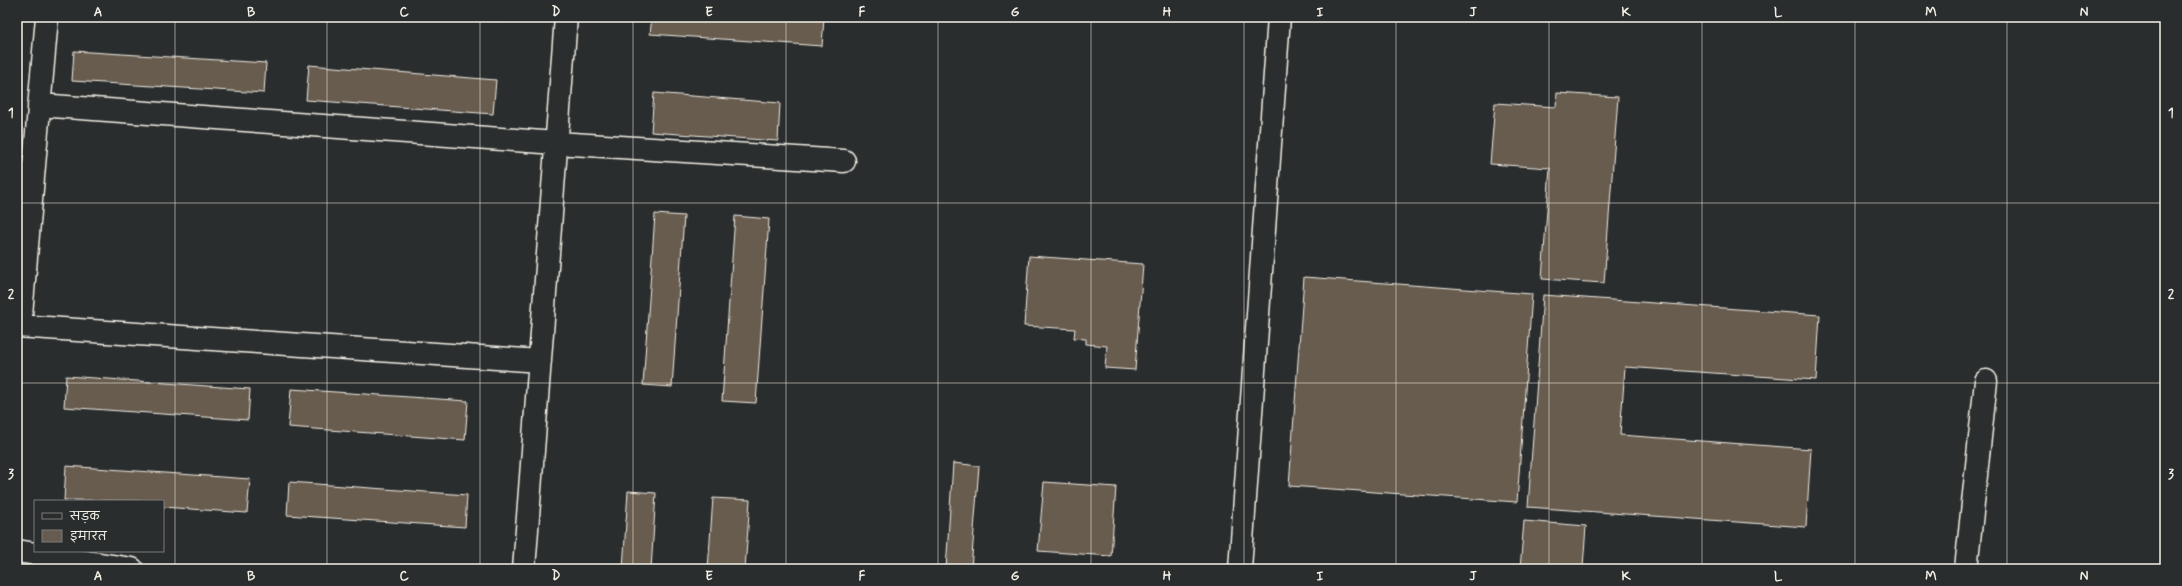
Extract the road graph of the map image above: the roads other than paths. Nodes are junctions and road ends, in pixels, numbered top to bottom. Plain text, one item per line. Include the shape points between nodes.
1 (47, 17) edge
2 (566, 17) edge
3 (1279, 17) edge
4 (39, 106) junction
5 (556, 143) junction
6 (844, 161) dead end
7 (19, 326) edge
8 (540, 361) junction
9 (1986, 382) dead end
10 (17, 551) edge
11 (132, 569) edge
12 (524, 569) edge
13 (1240, 569) edge
14 (1966, 569) edge

1 - 4 lane
2 - 5 lane
3 - 13 lane
4 - 5 lane
4 - 7 lane
5 - 6 lane
5 - 8 lane
7 - 8 lane
8 - 12 lane
9 - 14 lane
10 - 11 lane

